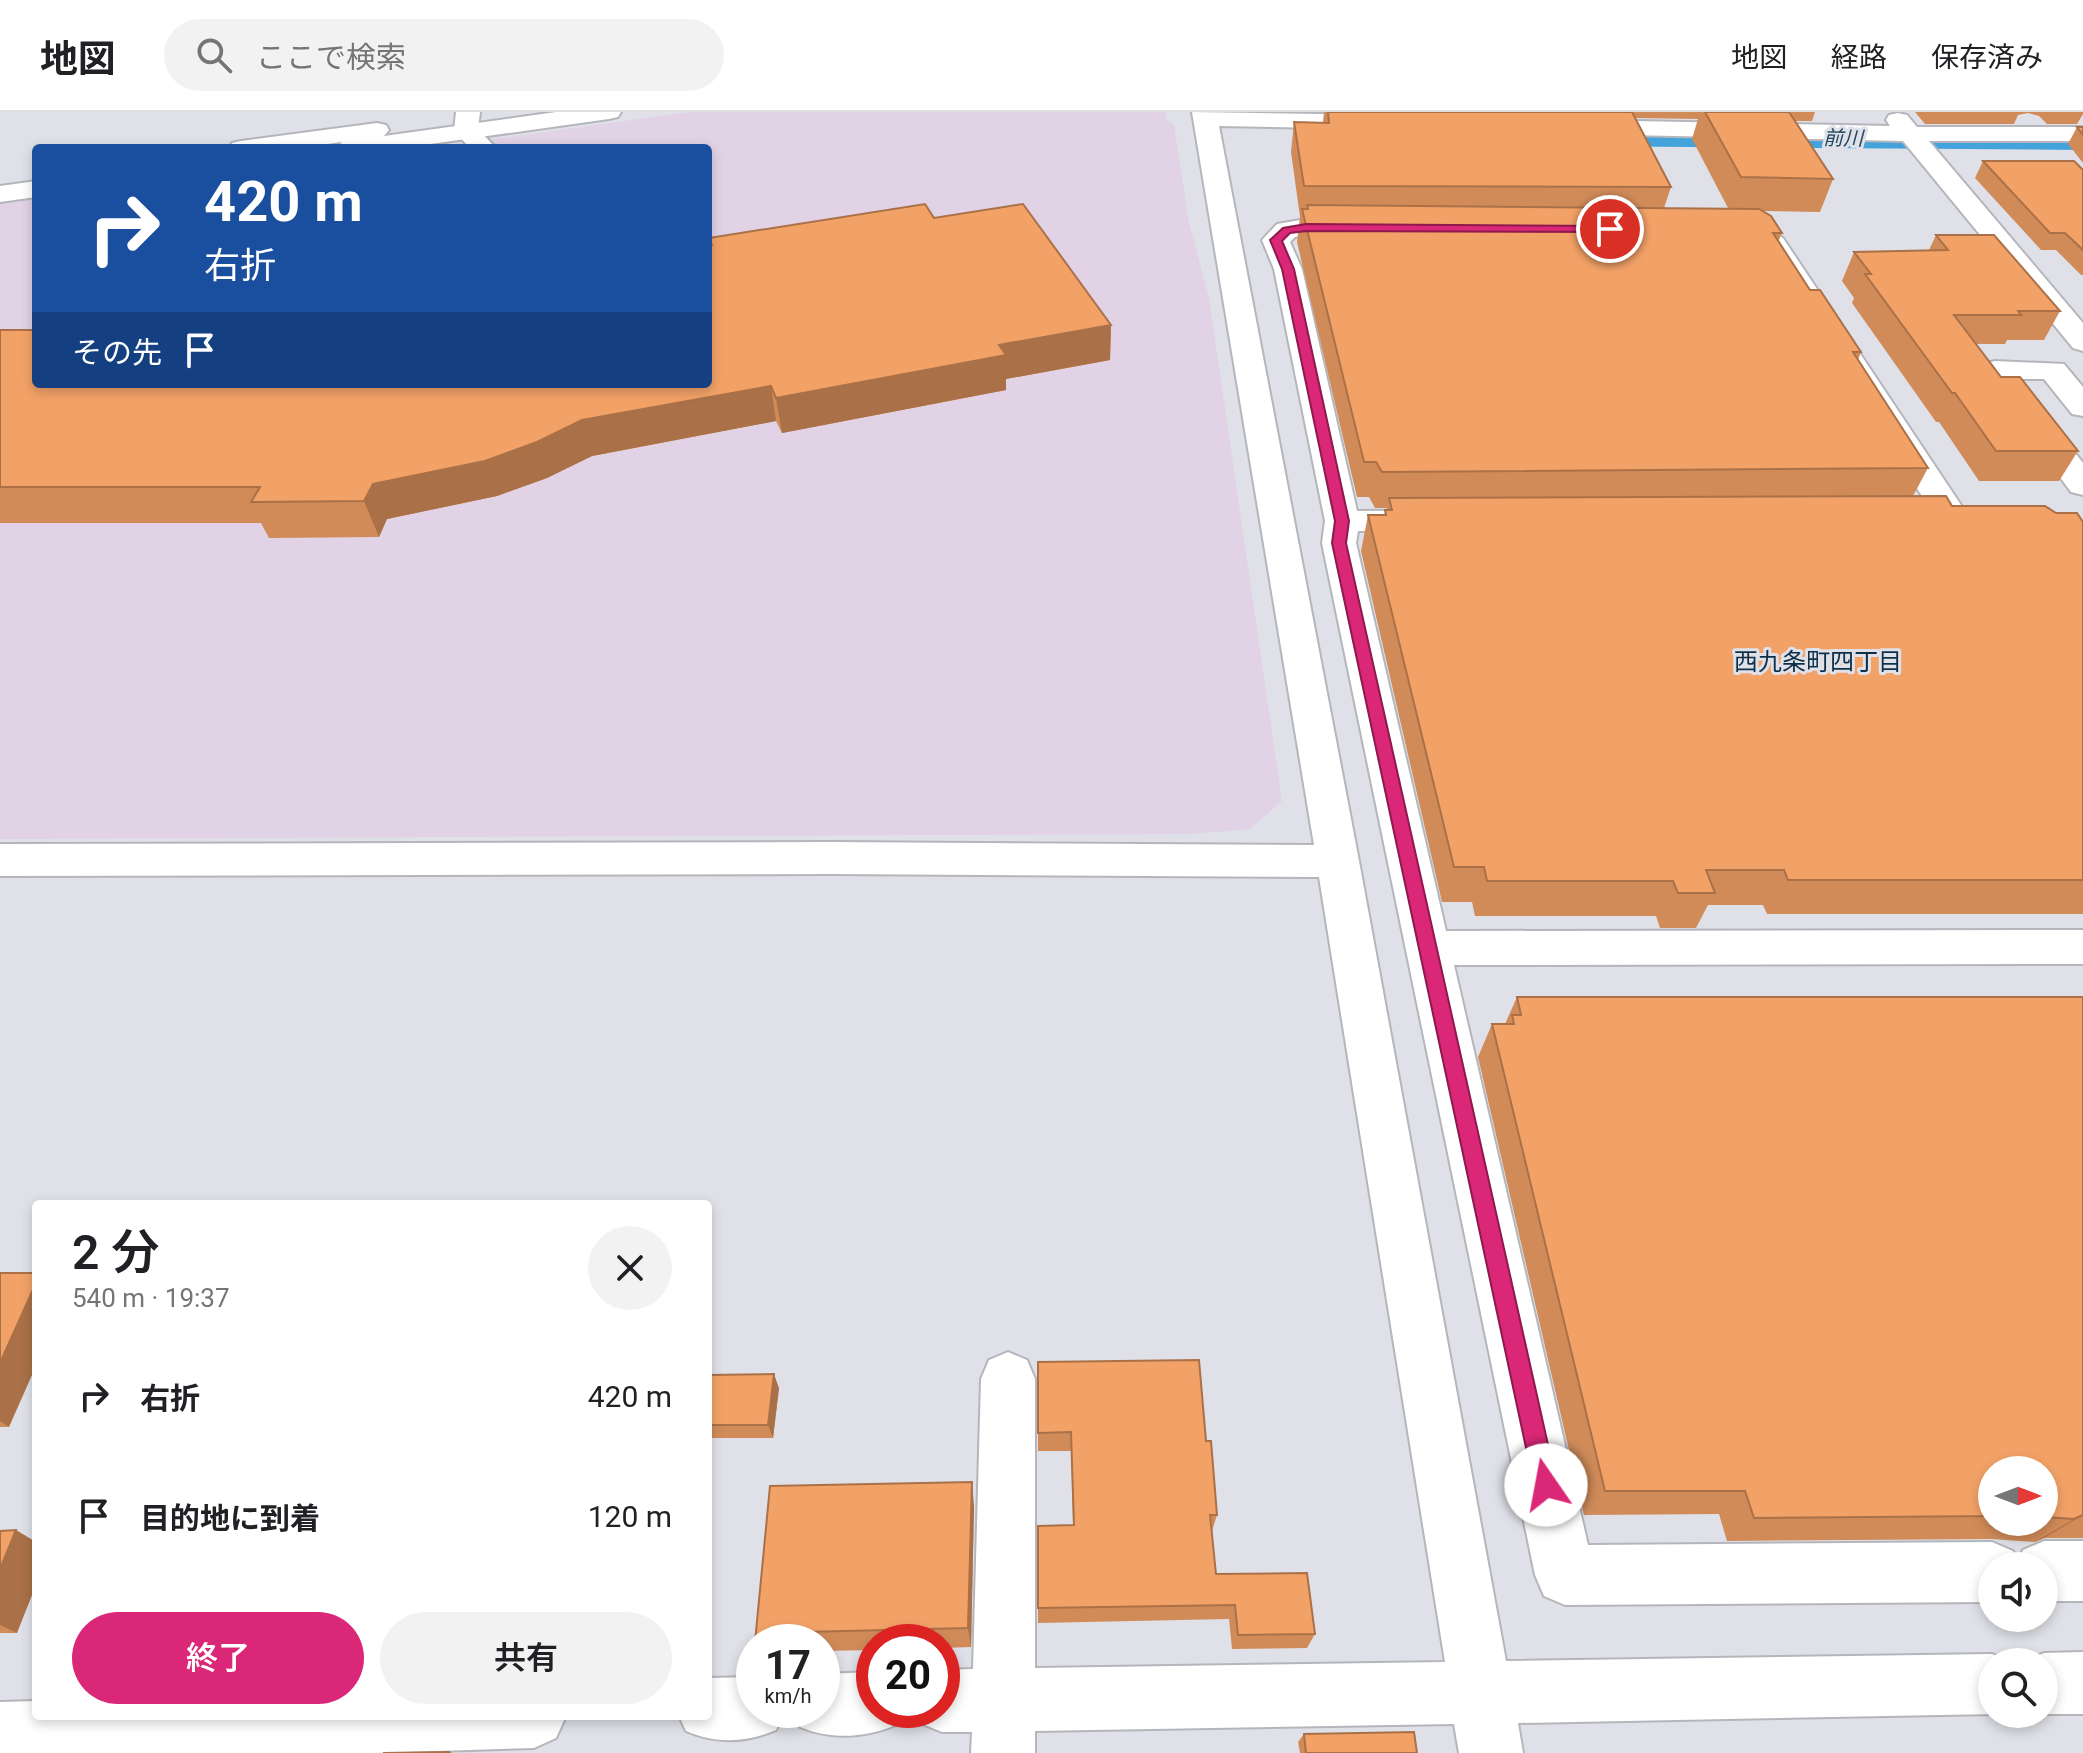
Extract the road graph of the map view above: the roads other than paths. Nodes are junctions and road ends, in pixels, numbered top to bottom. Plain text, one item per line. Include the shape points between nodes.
1 (500, 112) edge
2 (609, 112) edge
3 (1892, 112) edge
4 (2018, 112) edge
5 (1205, 115) edge
6 (1412, 123) edge
7 (1553, 126) edge
8 (471, 127) edge
9 (1910, 134) junction
10 (2039, 134) junction
11 (2083, 134) edge
12 (285, 144) edge
13 (371, 144) edge
14 (2061, 157) edge
15 (32, 176) edge
16 (0, 180) edge
17 (32, 190) edge
18 (0, 194) edge
19 (2078, 331) edge
20 (2083, 407) edge
21 (2072, 457) edge
22 (2083, 485) edge
23 (1342, 521) junction
24 (0, 860) edge
25 (1338, 861) junction
26 (2083, 947) edge
27 (1428, 948) junction
28 (1008, 1379) dead end
29 (2058, 1571) edge
30 (2083, 1571) edge
31 (1978, 1572) edge
32 (2083, 1683) edge
33 (2058, 1684) edge
34 (1978, 1685) edge
35 (1480, 1691) junction
36 (736, 1708) edge
37 (960, 1708) edge
38 (712, 1709) edge
39 (374, 1720) edge
40 (515, 1720) edge
41 (1003, 1726) edge
42 (19, 1730) edge
43 (509, 1753) edge
44 (1491, 1753) edge

1 - 8 main road
2 - 8 main road
3 - 9 main road
4 - 10 main road
5 - 6 main road
5 - 25 main road
7 - 9 main road
8 - 12 main road
8 - 13 main road
9 - 10 main road
9 - 19 main road
10 - 11 main road
10 - 14 main road
15 - 16 main road
17 - 18 main road
20 - 21 main road via 2053,370 1995,370
21 - 22 main road
23 - 23 main road via 1288,269 1276,240 1293,229 1755,232 1773,244 1966,517
23 - 27 main road via 1339,543
24 - 25 main road
25 - 35 main road
26 - 27 main road
27 - 31 main road via 1565,1575
28 - 41 main road
29 - 30 main road
32 - 33 main road
34 - 35 main road
35 - 41 main road
35 - 44 main road
36 - 38 main road
37 - 41 main road
39 - 42 main road
40 - 43 main road

